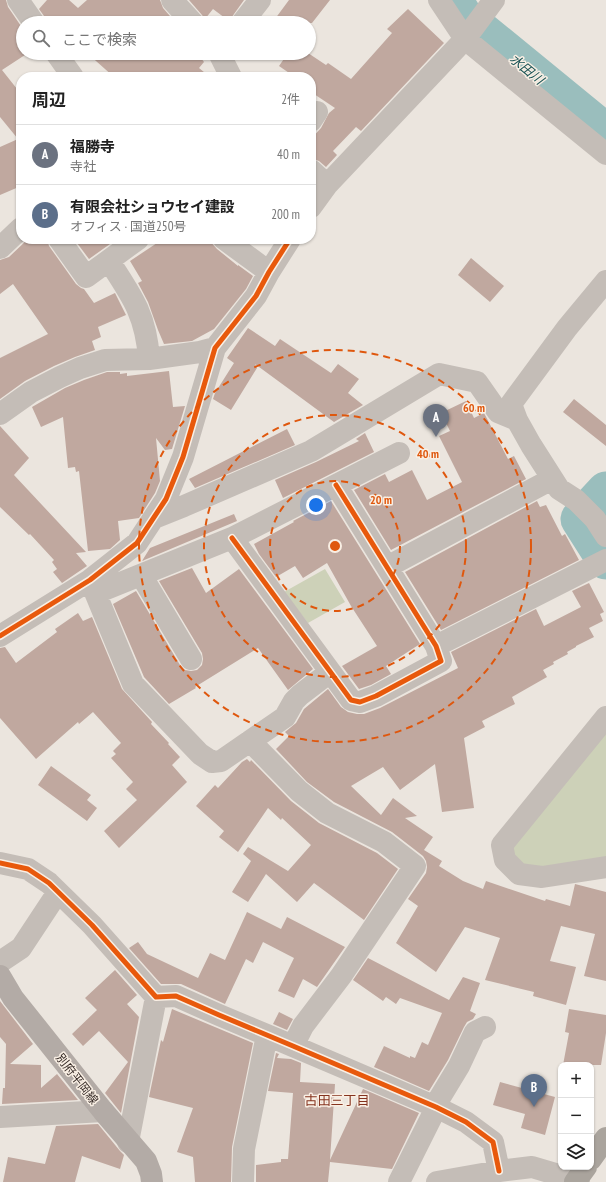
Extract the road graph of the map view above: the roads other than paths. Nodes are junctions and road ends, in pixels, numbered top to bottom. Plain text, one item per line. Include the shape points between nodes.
1 (18, 0) edge
2 (172, 0) edge
3 (260, 0) edge
4 (439, 0) edge
5 (494, 0) edge
6 (29, 16) edge
7 (187, 16) edge
8 (247, 16) edge
9 (465, 39) junction
10 (61, 60) edge
11 (222, 60) edge
12 (69, 72) edge
13 (228, 72) edge
14 (606, 154) edge
15 (316, 175) edge
16 (327, 185) junction
17 (316, 200) edge
18 (16, 233) edge
19 (63, 244) edge
20 (131, 244) edge
21 (231, 244) edge
22 (287, 244) edge
23 (0, 248) edge
24 (109, 261) junction
25 (269, 272) junction
26 (606, 281) edge
27 (215, 348) junction
28 (149, 359) junction
29 (0, 414) edge
30 (517, 420) junction
31 (399, 453) dead end
32 (552, 479) junction
33 (336, 484) junction
34 (154, 518) junction
35 (600, 528) edge
36 (232, 538) junction
37 (606, 560) edge
38 (387, 567) junction
39 (141, 575) junction
40 (93, 587) junction
41 (0, 636) edge
42 (436, 646) junction
43 (191, 659) dead end
44 (330, 672) junction
45 (606, 717) edge
46 (250, 741) junction
47 (0, 863) edge
48 (606, 867) edge
49 (58, 892) junction
50 (0, 962) edge
51 (0, 976) edge
52 (156, 997) junction
53 (486, 1027) dead end
54 (267, 1035) junction
55 (293, 1046) junction
56 (436, 1108) junction
57 (103, 1111) junction
58 (0, 1117) edge
59 (606, 1138) edge
60 (128, 1142) junction
61 (594, 1155) edge
62 (499, 1171) junction
63 (579, 1178) edge
64 (152, 1182) edge
65 (243, 1182) edge
66 (399, 1182) edge
67 (437, 1182) edge

1 - 6 street
2 - 7 street
3 - 8 street
4 - 9 street
5 - 9 street
9 - 14 street
9 - 16 street
10 - 12 street
11 - 13 street
15 - 16 street
16 - 17 street
18 - 23 street
19 - 24 street via 86,277
20 - 24 street
21 - 25 street
22 - 25 street
24 - 28 street via 141,315 148,341
25 - 27 street via 256,296
26 - 30 street via 567,328 511,404
27 - 28 street
27 - 34 street via 183,457 166,499
28 - 29 street via 105,360 80,368 31,392
30 - 32 street
30 - 34 street via 498,412 477,382 439,374 311,451
31 - 33 street
32 - 35 street via 558,489 576,500
32 - 38 street
33 - 36 street
33 - 38 street
34 - 40 street via 137,543
36 - 39 street
36 - 44 street
37 - 42 street
38 - 42 street
39 - 40 street
39 - 43 street
40 - 41 street
40 - 46 street via 133,684 200,754 212,762 221,761
42 - 44 street via 441,661 360,702 351,700
44 - 46 street via 294,701 285,717
45 - 48 street via 502,845 505,860 519,874 542,877
46 - 55 street via 299,791 327,813 384,842 415,866 341,976 303,1026
47 - 49 street via 28,869
49 - 50 street via 21,948
49 - 52 street via 92,925
51 - 57 main road, 別府平岡線 via 13,998
52 - 54 street via 176,996
52 - 60 street
53 - 56 street via 475,1032
54 - 55 street
54 - 65 street via 244,1149
55 - 56 street
56 - 62 street via 466,1122 493,1142
56 - 66 street
57 - 58 street
57 - 60 main road, 別府平岡線
59 - 61 highway
60 - 64 main road, 別府平岡線 via 146,1161
62 - 63 street via 532,1167
62 - 67 street

